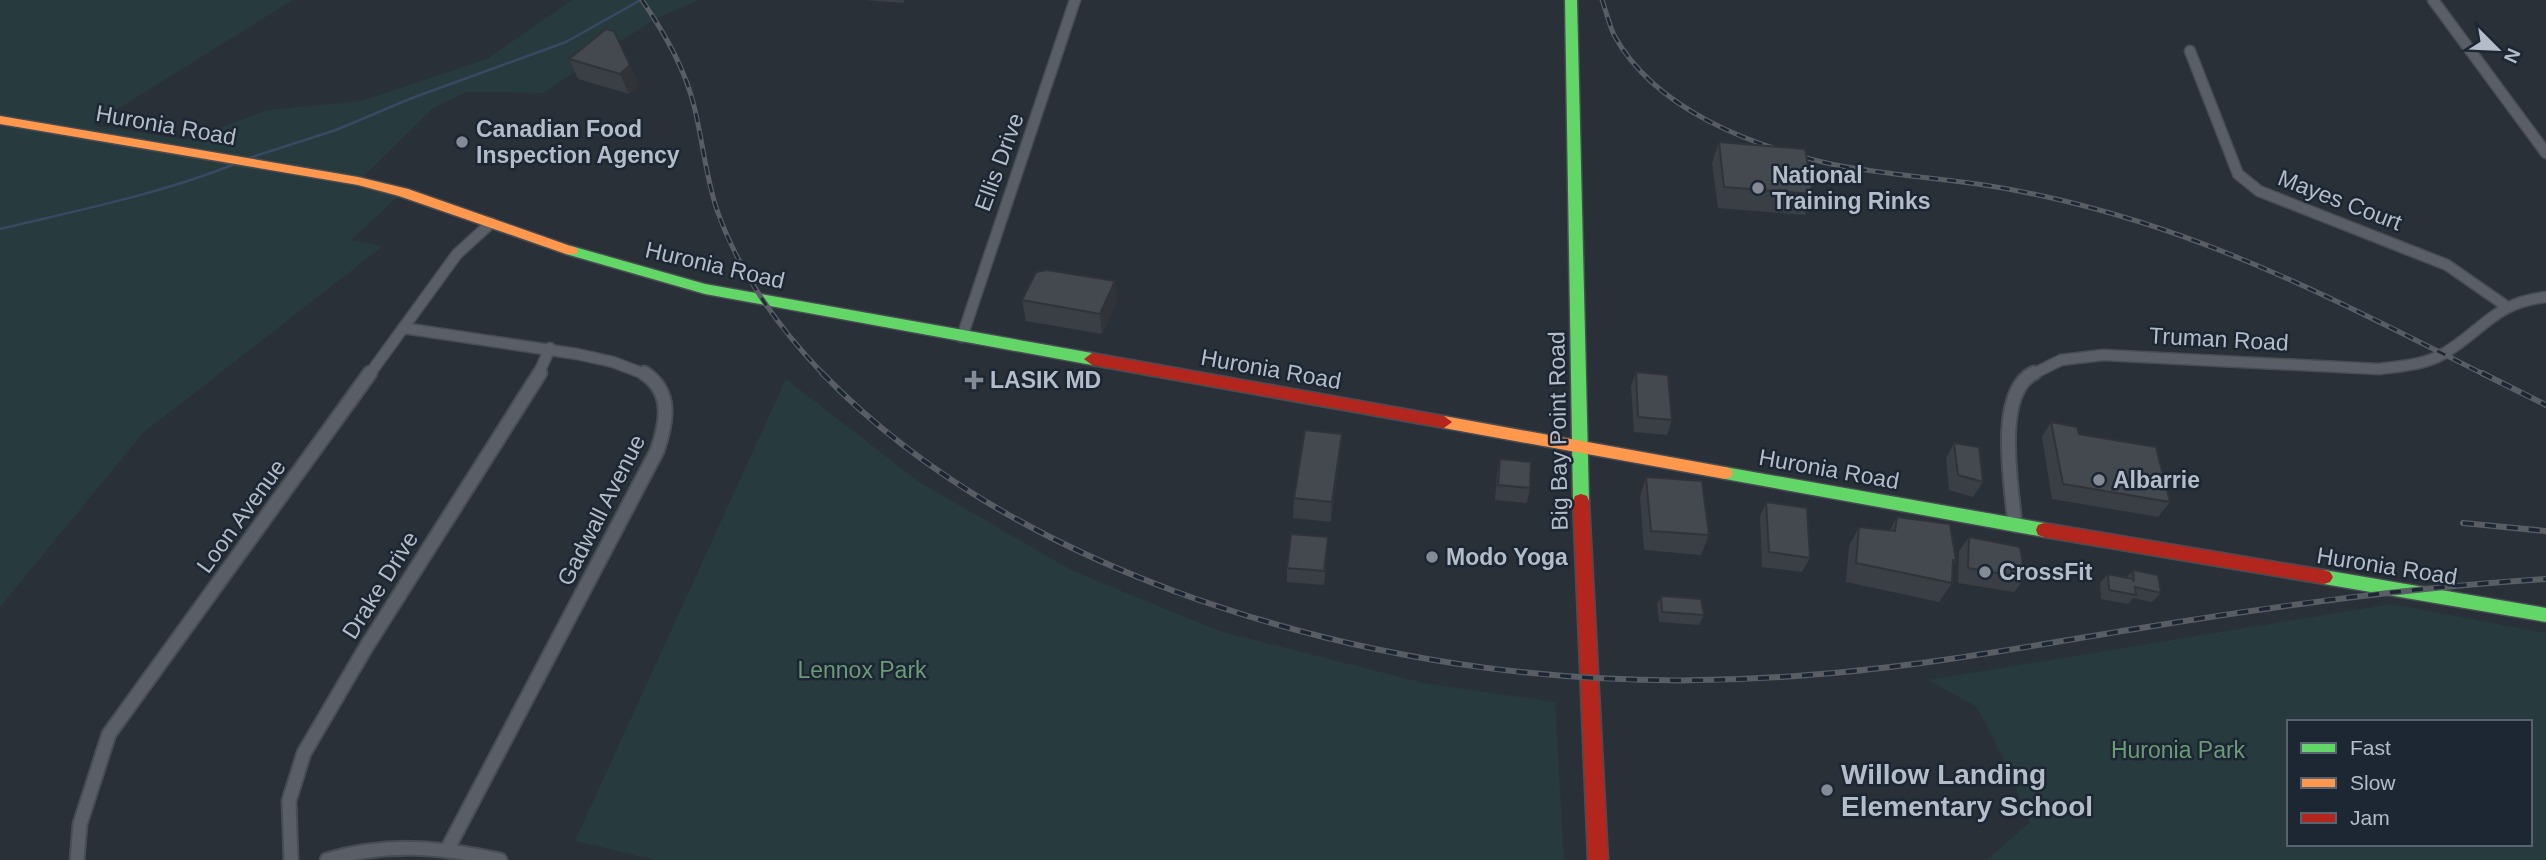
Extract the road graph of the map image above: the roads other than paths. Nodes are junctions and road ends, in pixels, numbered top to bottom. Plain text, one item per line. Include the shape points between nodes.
1 (1075, 0) edge
2 (1571, 0) edge
3 (2433, 0) edge
4 (2190, 51) dead end
5 (0, 120) edge
6 (2546, 153) edge
7 (491, 223) junction
8 (2546, 297) edge
9 (2507, 306) junction
10 (403, 328) junction
11 (962, 337) junction
12 (550, 348) junction
13 (1578, 447) junction
14 (2015, 525) junction
15 (2546, 615) edge
16 (448, 848) junction
17 (77, 860) edge
18 (291, 860) edge
19 (327, 860) edge
20 (500, 860) edge
21 (1598, 860) edge

1 - 11 street, Ellis Drive
2 - 13 main road, Big Bay Point Road
3 - 6 street
4 - 9 street, Mayes Court via 2238,174 2259,191 2447,265
5 - 7 main road, Huronia Road via 358,181
7 - 10 street, Loon Avenue via 457,254
7 - 11 main road, Huronia Road via 579,254 705,289
8 - 9 street, Truman Road
9 - 14 street, Truman Road via 2442,354 2417,364 2379,369 2103,355 2060,360 2028,376 2011,404
10 - 12 street, Gadwall Avenue
10 - 17 street, Loon Avenue via 109,734 80,824
11 - 13 main road, Huronia Road
12 - 16 street, Gadwall Avenue via 599,357 653,377 665,398 667,424 657,451
12 - 18 street, Drake Drive via 542,369 304,753 289,801
13 - 14 main road, Huronia Road
13 - 21 main road, Big Bay Point Road
14 - 15 main road, Huronia Road
16 - 19 street via 389,847
16 - 20 street

